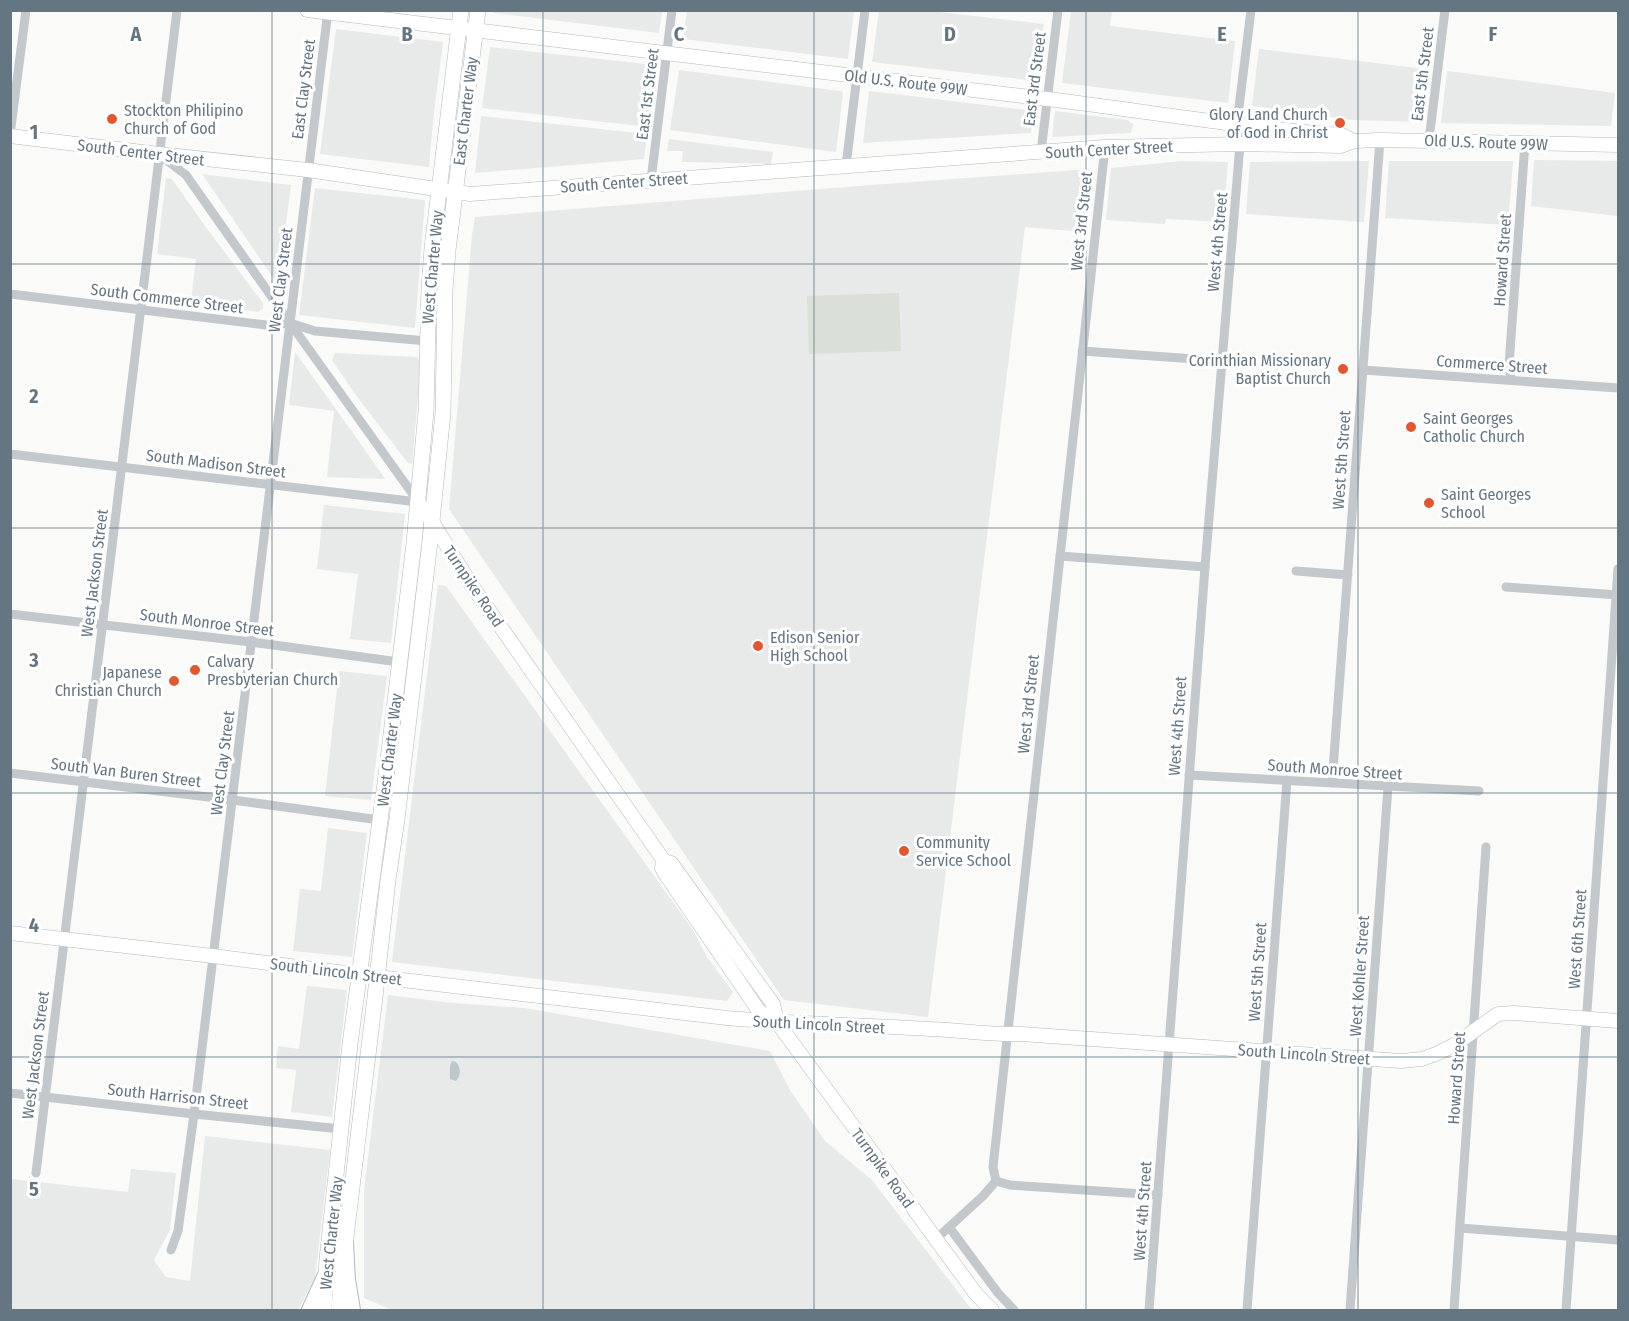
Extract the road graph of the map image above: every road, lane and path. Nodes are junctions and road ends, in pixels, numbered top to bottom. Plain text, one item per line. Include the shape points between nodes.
1 (26, 10) edge
2 (177, 10) edge
3 (307, 10) edge
4 (461, 10) edge
5 (478, 10) edge
6 (672, 10) edge
7 (865, 10) edge
8 (1058, 10) edge
9 (1251, 10) edge
10 (1445, 10) edge
11 (328, 12) edge
12 (458, 30) junction
13 (476, 30) junction
14 (667, 54) junction
15 (857, 76) junction
16 (1047, 99) junction
17 (1239, 126) junction
18 (10, 135) edge
19 (1380, 140) junction
20 (1429, 140) junction
21 (1354, 141) junction
22 (1525, 143) junction
23 (1240, 144) junction
24 (1618, 145) edge
25 (1104, 147) junction
26 (1041, 152) junction
27 (159, 154) junction
28 (846, 166) junction
29 (308, 170) junction
30 (651, 180) junction
31 (439, 189) junction
32 (455, 191) junction
33 (10, 294) edge
34 (140, 310) junction
35 (290, 323) junction
36 (427, 341) junction
37 (1082, 351) junction
38 (1223, 361) junction
39 (1363, 370) junction
40 (1511, 380) junction
41 (1618, 388) edge
42 (10, 454) edge
43 (121, 467) junction
44 (270, 485) junction
45 (418, 502) junction
46 (431, 520) junction
47 (1060, 556) junction
48 (1205, 567) junction
49 (1618, 569) edge
50 (1296, 571) dead end
51 (1348, 575) junction
52 (1506, 586) dead end
53 (1618, 595) edge
54 (10, 614) edge
55 (102, 625) junction
56 (251, 642) junction
57 (399, 662) junction
58 (409, 710) junction
59 (10, 773) edge
60 (1189, 775) junction
61 (1287, 780) junction
62 (83, 782) junction
63 (1332, 783) junction
64 (1388, 787) junction
65 (1479, 791) dead end
66 (233, 800) junction
67 (380, 820) junction
68 (1486, 847) dead end
69 (389, 873) junction
70 (10, 933) edge
71 (64, 939) junction
72 (213, 956) junction
73 (361, 975) junction
74 (377, 977) junction
75 (1587, 1018) junction
76 (1618, 1020) edge
77 (777, 1022) junction
78 (1474, 1030) junction
79 (1007, 1035) junction
80 (1170, 1045) junction
81 (1266, 1052) junction
82 (1368, 1059) junction
83 (10, 1093) edge
84 (45, 1096) junction
85 (194, 1114) junction
86 (342, 1129) junction
87 (36, 1173) dead end
88 (996, 1181) junction
89 (1158, 1195) junction
90 (350, 1201) junction
91 (949, 1227) junction
92 (1460, 1228) junction
93 (1571, 1236) junction
94 (936, 1239) junction
95 (1618, 1240) edge
96 (345, 1243) junction
97 (171, 1250) dead end
98 (326, 1275) junction
99 (310, 1311) edge
100 (324, 1311) edge
101 (339, 1311) edge
102 (352, 1311) edge
103 (992, 1311) edge
104 (1014, 1311) edge
105 (1149, 1311) edge
106 (1247, 1311) edge
107 (1350, 1311) edge
108 (1454, 1311) edge
109 (1566, 1311) edge

1 - 18 street
2 - 27 street, West Jackson Street
3 - 11 main road, Old U.S. Route 99W
4 - 12 main road
5 - 13 main road
6 - 14 street, East 1st Street
7 - 15 street
8 - 16 street, East 3rd Street
9 - 17 street, West 4th Street
10 - 20 street, East 5th Street
11 - 12 main road, Old U.S. Route 99W
11 - 29 street, East Clay Street
12 - 13 main road, Old U.S. Route 99W
12 - 31 main road, East Charter Way
13 - 14 main road, Old U.S. Route 99W
13 - 32 main road, East Charter Way
14 - 15 main road, Old U.S. Route 99W
14 - 30 street, East 1st Street
15 - 16 main road, Old U.S. Route 99W
15 - 28 street
16 - 17 main road, Old U.S. Route 99W
16 - 26 street, East 3rd Street
17 - 21 main road, Old U.S. Route 99W via 1342,135
17 - 23 street, West 4th Street
18 - 27 main road, South Center Street
19 - 20 main road, Old U.S. Route 99W
19 - 21 main road, Old U.S. Route 99W
19 - 39 street, West 5th Street
20 - 22 main road, Old U.S. Route 99W
21 - 23 main road, Old U.S. Route 99W via 1341,146
22 - 24 main road, Old U.S. Route 99W
22 - 40 street, Howard Street
23 - 25 main road, South Center Street
23 - 38 street, West 4th Street
25 - 26 main road, South Center Street
25 - 37 street, West 3rd Street
26 - 28 main road, South Center Street
27 - 29 main road, South Center Street
27 - 34 street, West Jackson Street
27 - 35 street, Turnpike Road via 186,175
28 - 30 main road, South Center Street
29 - 31 main road, South Center Street
29 - 35 street, West Clay Street
30 - 32 main road, South Center Street via 470,194
31 - 32 main road, South Center Street
31 - 36 main road, West Charter Way
32 - 46 main road, West Charter Way via 445,290 443,413
33 - 34 street, South Commerce Street
34 - 35 street, South Commerce Street via 266,325
34 - 43 street, West Jackson Street
35 - 36 street, South Commerce Street via 315,331
35 - 44 street, West Clay Street
35 - 45 street, Turnpike Road
36 - 45 main road, West Charter Way
37 - 38 street
37 - 47 street, West 3rd Street
38 - 48 street, West 4th Street
39 - 40 street, Commerce Street
39 - 51 street, West 5th Street
40 - 41 street, Commerce Street
42 - 43 street, South Madison Street
43 - 44 street, South Madison Street
43 - 55 street, West Jackson Street
44 - 45 street, South Madison Street
44 - 56 street, West Clay Street
45 - 46 main road, Turnpike Road
45 - 57 main road, West Charter Way
46 - 58 main road, West Charter Way
46 - 77 main road, Turnpike Road via 759,1011
47 - 48 street
47 - 79 street, West 3rd Street
48 - 60 street, West 4th Street
49 - 53 street, West 6th Street
50 - 51 street
51 - 63 street, West 5th Street
52 - 53 street
53 - 75 street, West 6th Street
54 - 55 street, South Monroe Street
55 - 56 street, South Monroe Street
55 - 62 street, West Jackson Street
56 - 57 street, South Monroe Street
56 - 66 street, West Clay Street
57 - 58 main road via 406,665 402,706
57 - 67 main road, West Charter Way
58 - 69 main road, West Charter Way
59 - 62 street, South Van Buren Street
60 - 61 street, South Monroe Street
60 - 80 street, West 4th Street
61 - 63 street, South Monroe Street
61 - 81 street, West 5th Street
62 - 66 street, South Van Buren Street
62 - 71 street, West Jackson Street
63 - 64 street, South Monroe Street
64 - 65 street, South Monroe Street
64 - 82 street, West Kohler Street
66 - 67 street, South Van Buren Street
66 - 72 street, West Clay Street
67 - 69 main road via 386,828 383,862
67 - 73 main road, West Charter Way
68 - 78 street, Howard Street
69 - 74 main road, West Charter Way
70 - 71 main road, South Lincoln Street
71 - 72 main road, South Lincoln Street
71 - 84 street, West Jackson Street
72 - 73 main road, South Lincoln Street
72 - 85 street, West Clay Street
73 - 74 main road, South Lincoln Street
73 - 86 main road, West Charter Way
74 - 77 main road, South Lincoln Street
74 - 90 main road, West Charter Way
75 - 76 main road, South Lincoln Street
75 - 78 main road, South Lincoln Street via 1498,1014
75 - 93 street, West 6th Street
77 - 79 main road, South Lincoln Street
77 - 94 main road, Turnpike Road
78 - 82 main road, South Lincoln Street via 1445,1050 1422,1059
78 - 92 street, Howard Street
79 - 80 main road, South Lincoln Street
79 - 88 street, West 3rd Street via 993,1167
80 - 81 main road, South Lincoln Street
80 - 89 street, West 4th Street
81 - 82 main road, South Lincoln Street
81 - 106 street, West 5th Street
82 - 107 street, West Kohler Street
83 - 84 street, South Harrison Street
84 - 85 street, South Harrison Street
84 - 87 street, West Jackson Street
85 - 86 street, South Harrison Street
85 - 97 street, West Clay Street via 178,1232
86 - 90 main road via 349,1144 344,1186
86 - 98 main road, West Charter Way
88 - 89 street
88 - 91 street
89 - 105 street, West 4th Street
90 - 96 main road, West Charter Way
91 - 94 street
91 - 104 street
92 - 93 street
92 - 108 street, Howard Street
93 - 95 street
93 - 109 street, West 6th Street
94 - 103 main road, Turnpike Road
96 - 101 main road, West Charter Way
96 - 102 highway
98 - 99 highway
98 - 100 main road, West Charter Way

